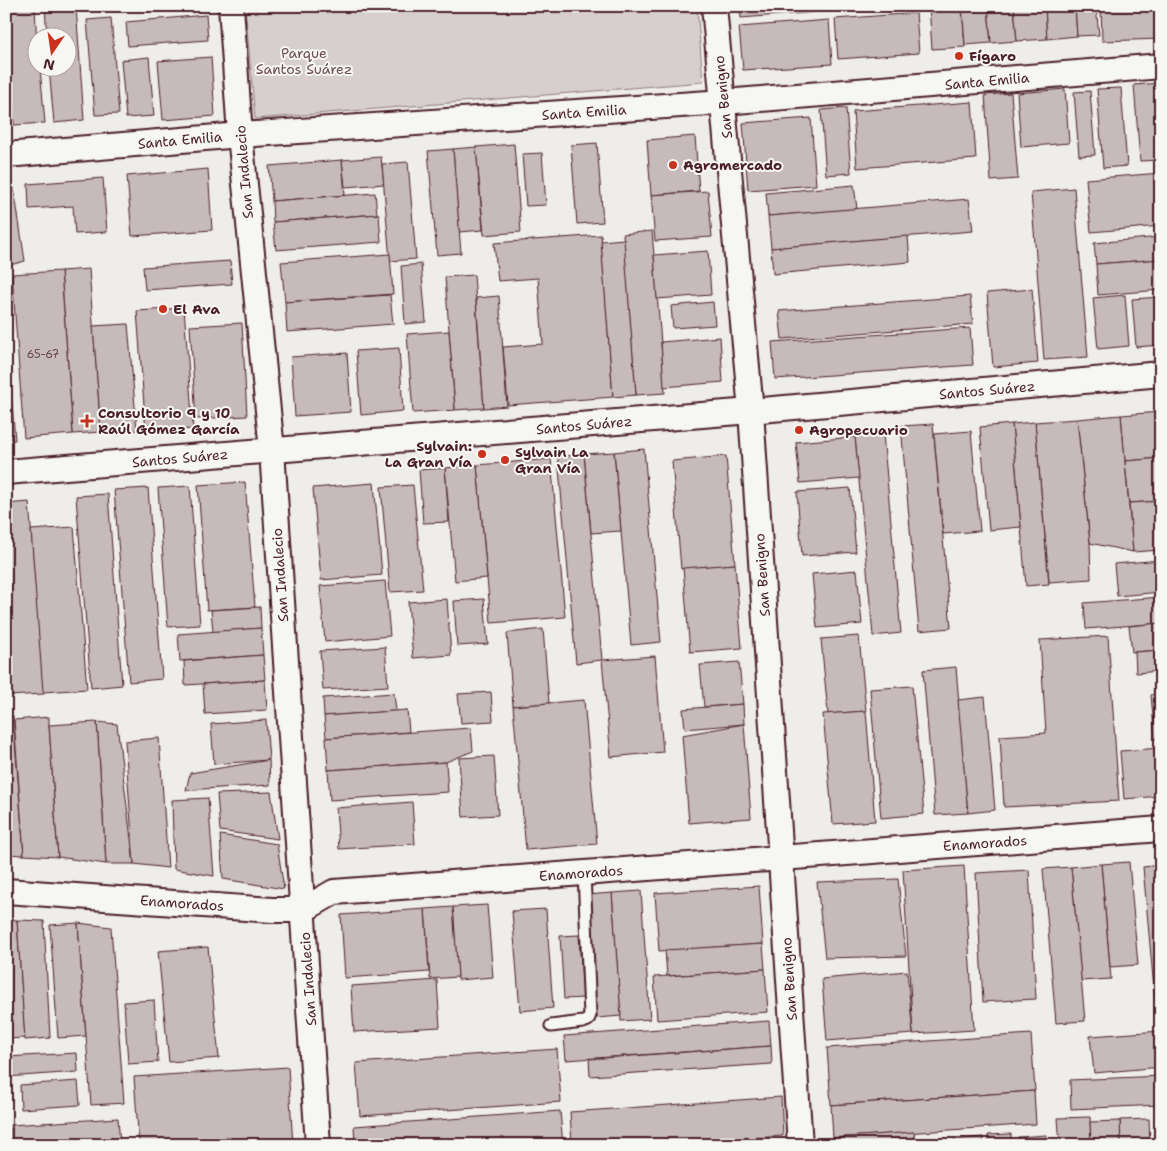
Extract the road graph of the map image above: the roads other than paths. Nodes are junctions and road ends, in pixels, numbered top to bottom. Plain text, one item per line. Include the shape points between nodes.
1 (231, 6) edge
2 (714, 6) edge
3 (1161, 66) edge
4 (724, 102) junction
5 (240, 135) junction
6 (6, 155) edge
7 (1161, 374) edge
8 (751, 411) junction
9 (272, 450) junction
10 (6, 472) edge
11 (1161, 829) edge
12 (781, 858) junction
13 (584, 873) junction
14 (6, 890) edge
15 (303, 910) junction
16 (551, 1026) dead end
17 (318, 1145) edge
18 (800, 1145) edge

1 - 5 street, San Indalecio
2 - 4 street, San Benigno
3 - 4 street, Santa Emilia
4 - 5 street, Santa Emilia
4 - 8 street, San Benigno
5 - 6 street, Santa Emilia
5 - 9 street, San Indalecio
7 - 8 street, Santos Suárez
8 - 9 street, Santos Suárez
8 - 12 street, San Benigno
9 - 10 street, Santos Suárez
9 - 15 street, San Indalecio
11 - 12 street, Enamorados
12 - 13 street, Enamorados
12 - 18 street, San Benigno
13 - 15 street, Enamorados via 334,892
13 - 16 lane via 590,1015 583,1022
14 - 15 street, Enamorados
15 - 17 street, San Indalecio

